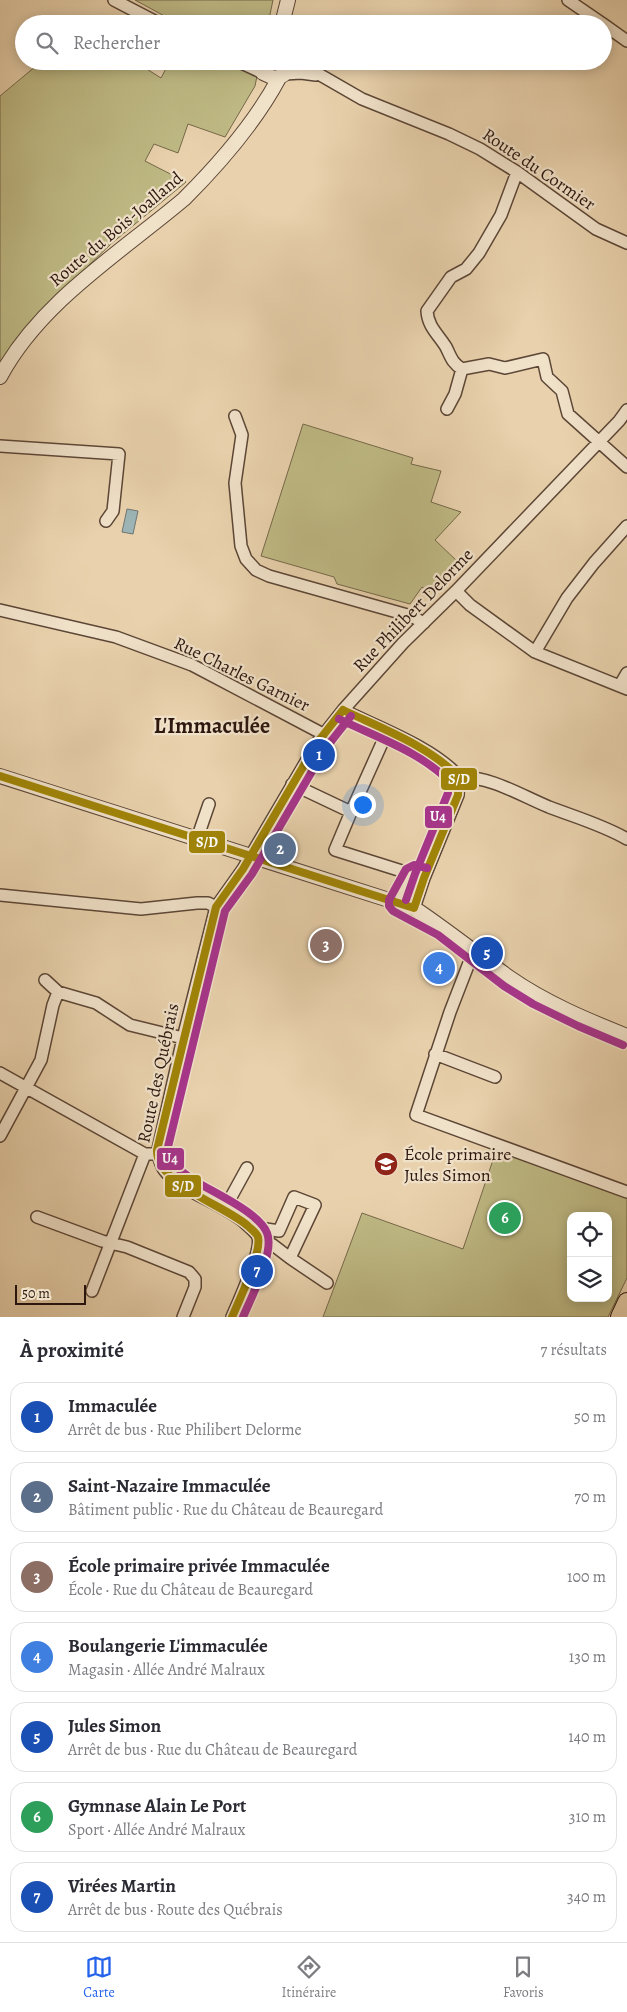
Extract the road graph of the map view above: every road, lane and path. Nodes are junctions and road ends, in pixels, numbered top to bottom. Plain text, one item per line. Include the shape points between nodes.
1 (114, 0) edge
2 (288, 0) edge
3 (568, 0) edge
4 (143, 15) edge
5 (284, 15) edge
6 (590, 15) edge
7 (612, 30) edge
8 (627, 41) edge
9 (262, 70) edge
10 (310, 70) edge
11 (285, 71) edge
12 (318, 75) junction
13 (258, 111) junction
14 (517, 172) junction
15 (627, 243) edge
16 (462, 369) junction
17 (0, 377) edge
18 (447, 409) dead end
19 (627, 410) edge
20 (235, 416) dead end
21 (598, 441) junction
22 (0, 446) edge
23 (627, 467) edge
24 (106, 521) dead end
25 (627, 526) edge
26 (456, 591) junction
27 (0, 610) edge
28 (424, 623) junction
29 (535, 652) junction
30 (627, 673) edge
31 (623, 687) edge
32 (343, 710) junction
33 (387, 732) junction
34 (323, 734) junction
35 (0, 776) edge
36 (458, 777) junction
37 (292, 784) junction
38 (209, 804) dead end
39 (351, 812) junction
40 (197, 838) junction
41 (627, 839) edge
42 (251, 856) junction
43 (419, 876) junction
44 (0, 895) edge
45 (399, 903) junction
46 (216, 907) junction
47 (414, 908) junction
48 (474, 950) junction
49 (45, 980) dead end
50 (58, 992) junction
51 (627, 1036) edge
52 (183, 1038) junction
53 (435, 1054) junction
54 (0, 1073) edge
55 (495, 1076) dead end
56 (27, 1088) junction
57 (0, 1136) edge
58 (145, 1154) junction
59 (157, 1154) junction
60 (247, 1168) dead end
61 (627, 1192) edge
62 (225, 1208) junction
63 (37, 1217) dead end
64 (279, 1231) junction
65 (258, 1237) junction
66 (111, 1243) junction
67 (273, 1246) junction
68 (290, 1258) junction
69 (327, 1283) dead end
70 (92, 1291) dead end
71 (627, 1302) edge
72 (183, 1317) edge
73 (232, 1317) edge
74 (620, 1317) edge

1 - 4 street
2 - 5 street
3 - 6 street
7 - 8 street
9 - 11 street via 274,78
9 - 13 street, Route du Bois-Joalland via 265,87
10 - 12 street, Route du Cormier
11 - 12 street
11 - 13 street, Route du Bois-Joalland
12 - 14 street, Route du Cormier via 362,100 480,149
13 - 17 street, Route du Bois-Joalland via 232,147 184,199 57,303 15,350
14 - 15 street, Route du Cormier via 596,229
14 - 16 street via 501,215 479,253 466,269 451,277 427,311 431,328 445,345 453,364
16 - 18 street
16 - 21 street via 489,364 505,368 543,359 547,377 562,391 568,414
19 - 21 street, Rue Philibert Delorme
20 - 28 street via 242,435 235,483 241,546 246,559 256,570 411,616
21 - 23 street
21 - 26 street, Rue Philibert Delorme
22 - 24 street via 119,454 113,511
25 - 29 street via 567,598
26 - 28 street, Rue Philibert Delorme
26 - 29 street
27 - 34 street, Rue Charles Garnier via 116,637 192,665
28 - 32 street, Rue Philibert Delorme
29 - 31 street
30 - 31 street
32 - 33 street
32 - 34 street, Rue Philibert Delorme
33 - 36 street via 415,745 451,768
33 - 39 street
34 - 37 street, Rue Philibert Delorme
35 - 40 street
36 - 41 street via 472,776 498,785
36 - 43 street via 458,795
37 - 39 street
37 - 42 street, Rue Philibert Delorme
38 - 40 street
39 - 43 street via 335,850
40 - 42 street
42 - 45 street
42 - 46 street, Route des Québrais
43 - 45 street
43 - 47 street
44 - 46 street via 141,909 197,903
45 - 47 street
46 - 52 street, Route des Québrais
47 - 48 street
48 - 51 street via 555,1005
48 - 53 street
49 - 50 street
50 - 52 street via 96,1003 130,1025
50 - 56 street via 41,1060
52 - 59 street, Route des Québrais
53 - 55 street
53 - 61 street via 416,1115
54 - 56 street
56 - 57 street
56 - 58 street
58 - 59 street
58 - 66 street
59 - 62 street, Route des Québrais via 164,1171
60 - 62 street
62 - 65 street, Route des Québrais
63 - 66 street
64 - 65 street via 266,1229
64 - 67 street
64 - 68 street via 294,1197 315,1205
65 - 67 street, Route des Québrais
65 - 73 street via 257,1249
66 - 70 street
66 - 72 street via 189,1272 195,1279 195,1286
67 - 68 street, Route des Québrais
68 - 69 street, Route des Québrais
71 - 74 highway

